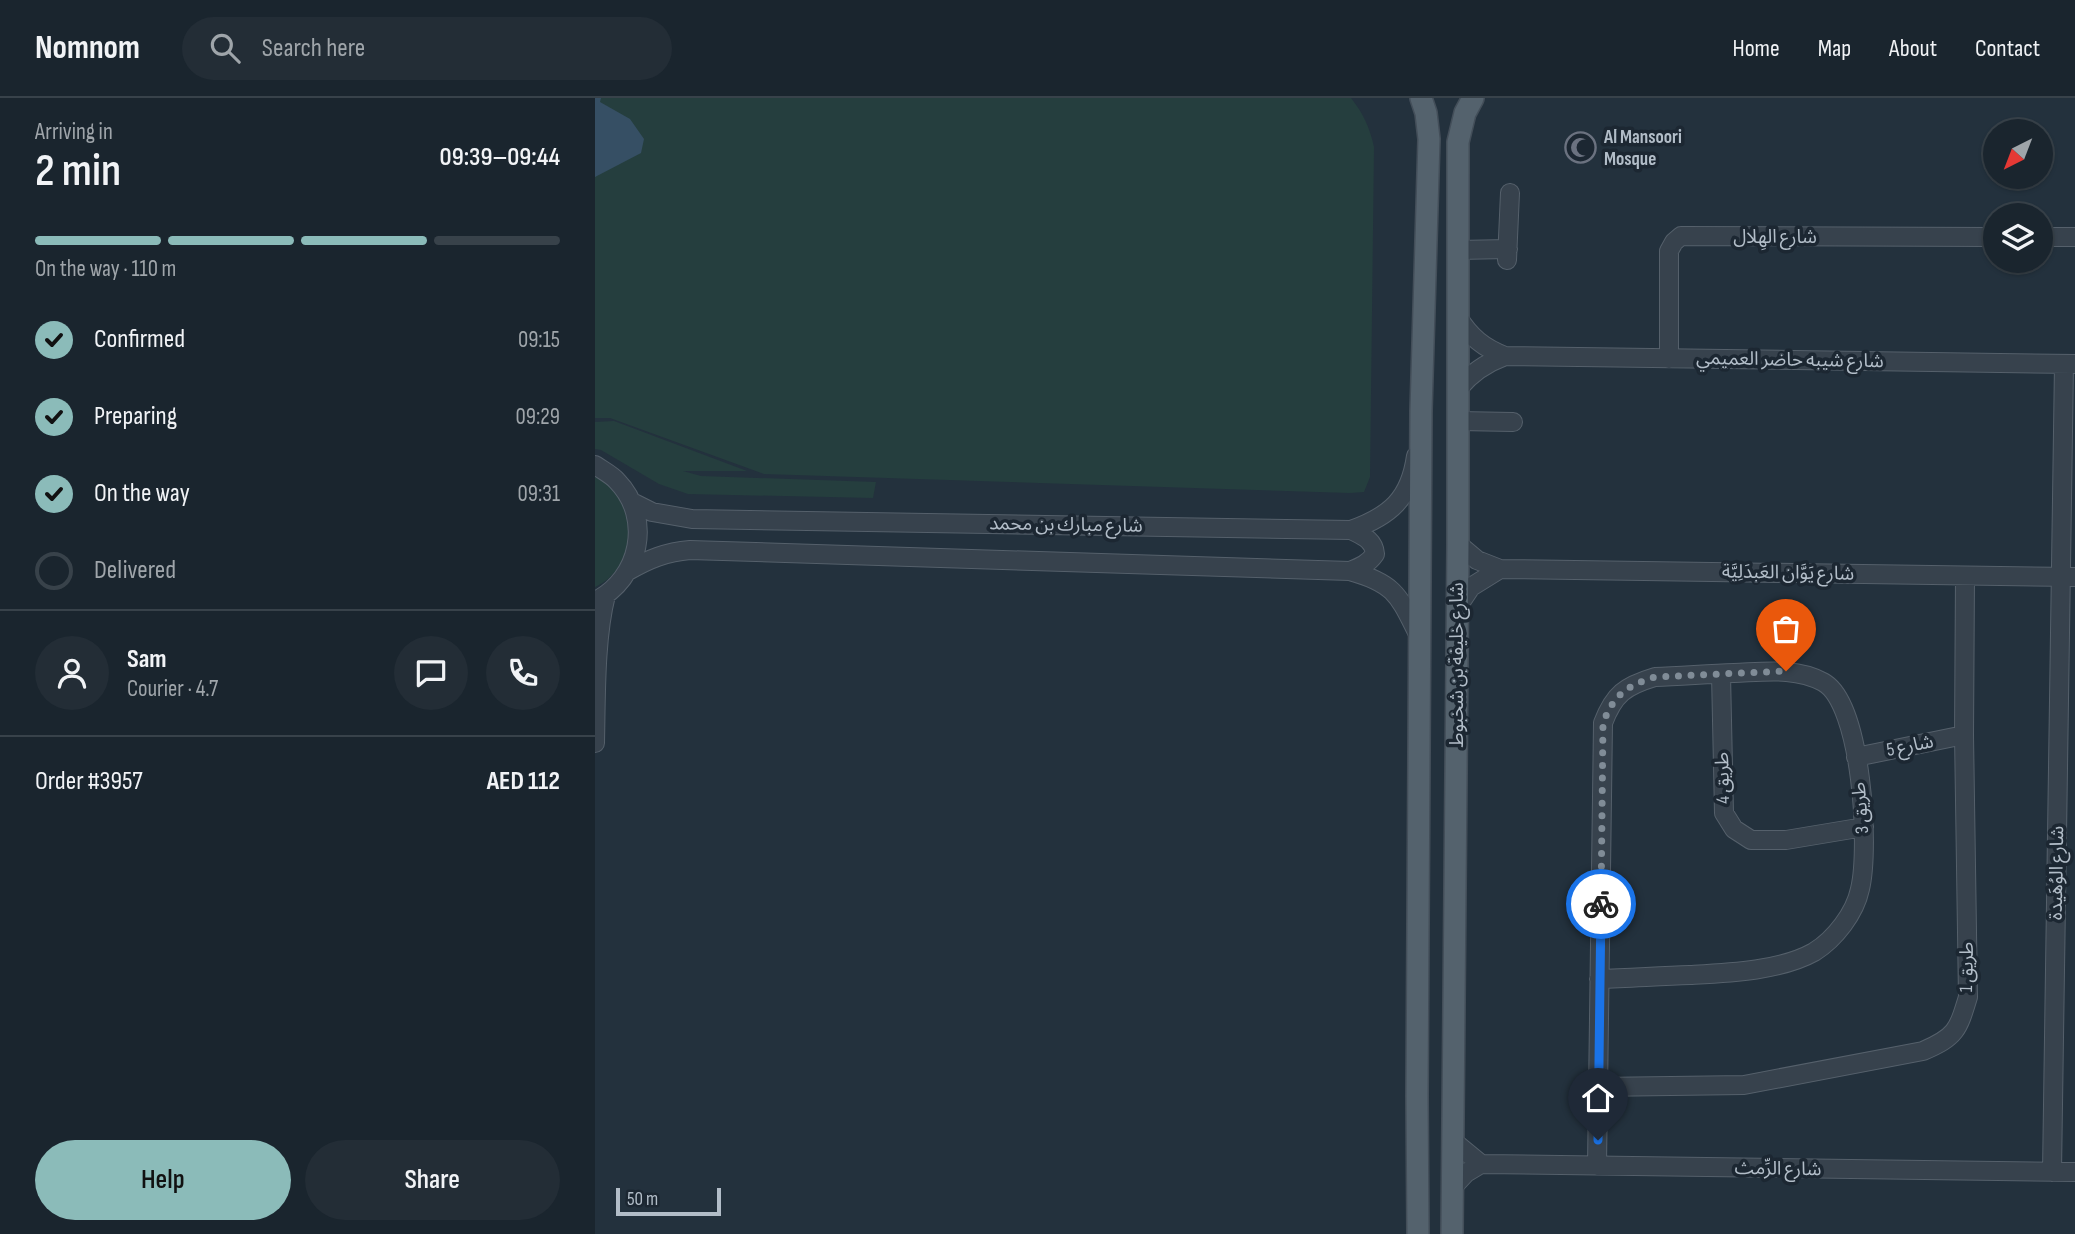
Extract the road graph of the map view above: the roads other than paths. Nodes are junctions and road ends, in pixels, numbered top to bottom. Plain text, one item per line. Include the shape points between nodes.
1 (1421, 98) edge
2 (1473, 98) edge
3 (1510, 192) dead end
4 (1983, 237) edge
5 (2053, 237) edge
6 (2075, 237) edge
7 (1458, 250) junction
8 (1458, 317) junction
9 (1505, 356) junction
10 (1669, 359) junction
11 (2069, 364) edge
12 (1459, 388) junction
13 (1421, 411) junction
14 (1459, 421) junction
15 (1513, 422) dead end
16 (595, 465) edge
17 (632, 502) junction
18 (1351, 530) junction
19 (1458, 544) junction
20 (1500, 569) junction
21 (628, 571) junction
22 (1350, 571) junction
23 (1965, 576) junction
24 (2068, 577) edge
25 (601, 598) edge
26 (1457, 608) junction
27 (1421, 640) junction
28 (1721, 674) junction
29 (1964, 735) junction
30 (595, 743) edge
31 (1856, 757) junction
32 (1864, 827) junction
33 (1599, 979) junction
34 (1598, 1087) junction
35 (1453, 1141) junction
36 (1481, 1164) junction
37 (1597, 1166) junction
38 (2052, 1172) junction
39 (2075, 1172) edge
40 (1452, 1188) junction
41 (1418, 1234) edge
42 (1452, 1234) edge

1 - 13 main road, شارع خليفة بن شخبوط via 1429,139
2 - 7 main road, شارع خليفة بن شخبوط via 1458,142
3 - 7 street via 1507,254
4 - 10 street, شارع الهِلال via 1681,236 1669,251
5 - 6 street
7 - 8 main road, شارع خليفة بن شخبوط
8 - 9 street, شارع شيبه حاضر العميمي via 1473,337
8 - 12 main road, شارع خليفة بن شخبوط
9 - 10 street, شارع شيبه حاضر العميمي
9 - 12 street, شارع شيبه حاضر العميمي via 1474,371
10 - 11 street, شارع شيبه حاضر العميمي
11 - 24 street, شارع الوُهَيدة
12 - 14 main road, شارع خليفة بن شخبوط
13 - 18 street, شارع مبارك بن محمد via 1407,489 1386,514
13 - 27 main road, شارع خليفة بن شخبوط
14 - 15 street
14 - 19 main road, شارع خليفة بن شخبوط
16 - 17 street via 617,481
17 - 18 street, شارع مبارك بن محمد via 652,512 692,519
17 - 21 street via 638,525 637,549
18 - 22 street via 1369,540 1375,554 1364,566
19 - 20 street, شارع يَوَّان العَبدَلِيَّة via 1477,560
19 - 26 main road, شارع خليفة بن شخبوط
20 - 23 street, شارع يَوَّان العَبدَلِيَّة
20 - 26 street via 1471,587
21 - 22 street, شارع مبارك بن محمد via 669,552 690,550
21 - 25 street
22 - 27 street, شارع مبارك بن محمد via 1374,578 1395,593
23 - 24 street, شارع يَوَّان العَبدَلِيَّة
23 - 29 street, طريق 1
24 - 38 street, شارع الوُهَيدة
25 - 30 street
26 - 35 main road, شارع خليفة بن شخبوط
27 - 41 main road, شارع خليفة بن شخبوط
28 - 31 street, طريق 3 via 1786,671 1825,683 1837,695 1848,720
28 - 32 street, طريق 4 via 1724,813 1734,829 1751,839 1786,840
28 - 33 street, طريق 3 via 1655,677 1636,683 1609,706 1603,723
29 - 31 street, شارع 5
29 - 34 street, طريق 1 via 1968,997 1958,1028 1942,1043 1923,1051 1744,1086
31 - 32 street, طريق 3
32 - 33 street, طريق 3 via 1860,891 1835,934 1814,952 1739,972
33 - 34 street
34 - 37 street
35 - 36 street
35 - 40 main road, شارع خليفة بن شخبوط
36 - 37 street, شارع الرِّمث
36 - 40 street
37 - 38 street, شارع الرِّمث
38 - 39 street, شارع الرِّمث
40 - 42 main road, شارع خليفة بن شخبوط

